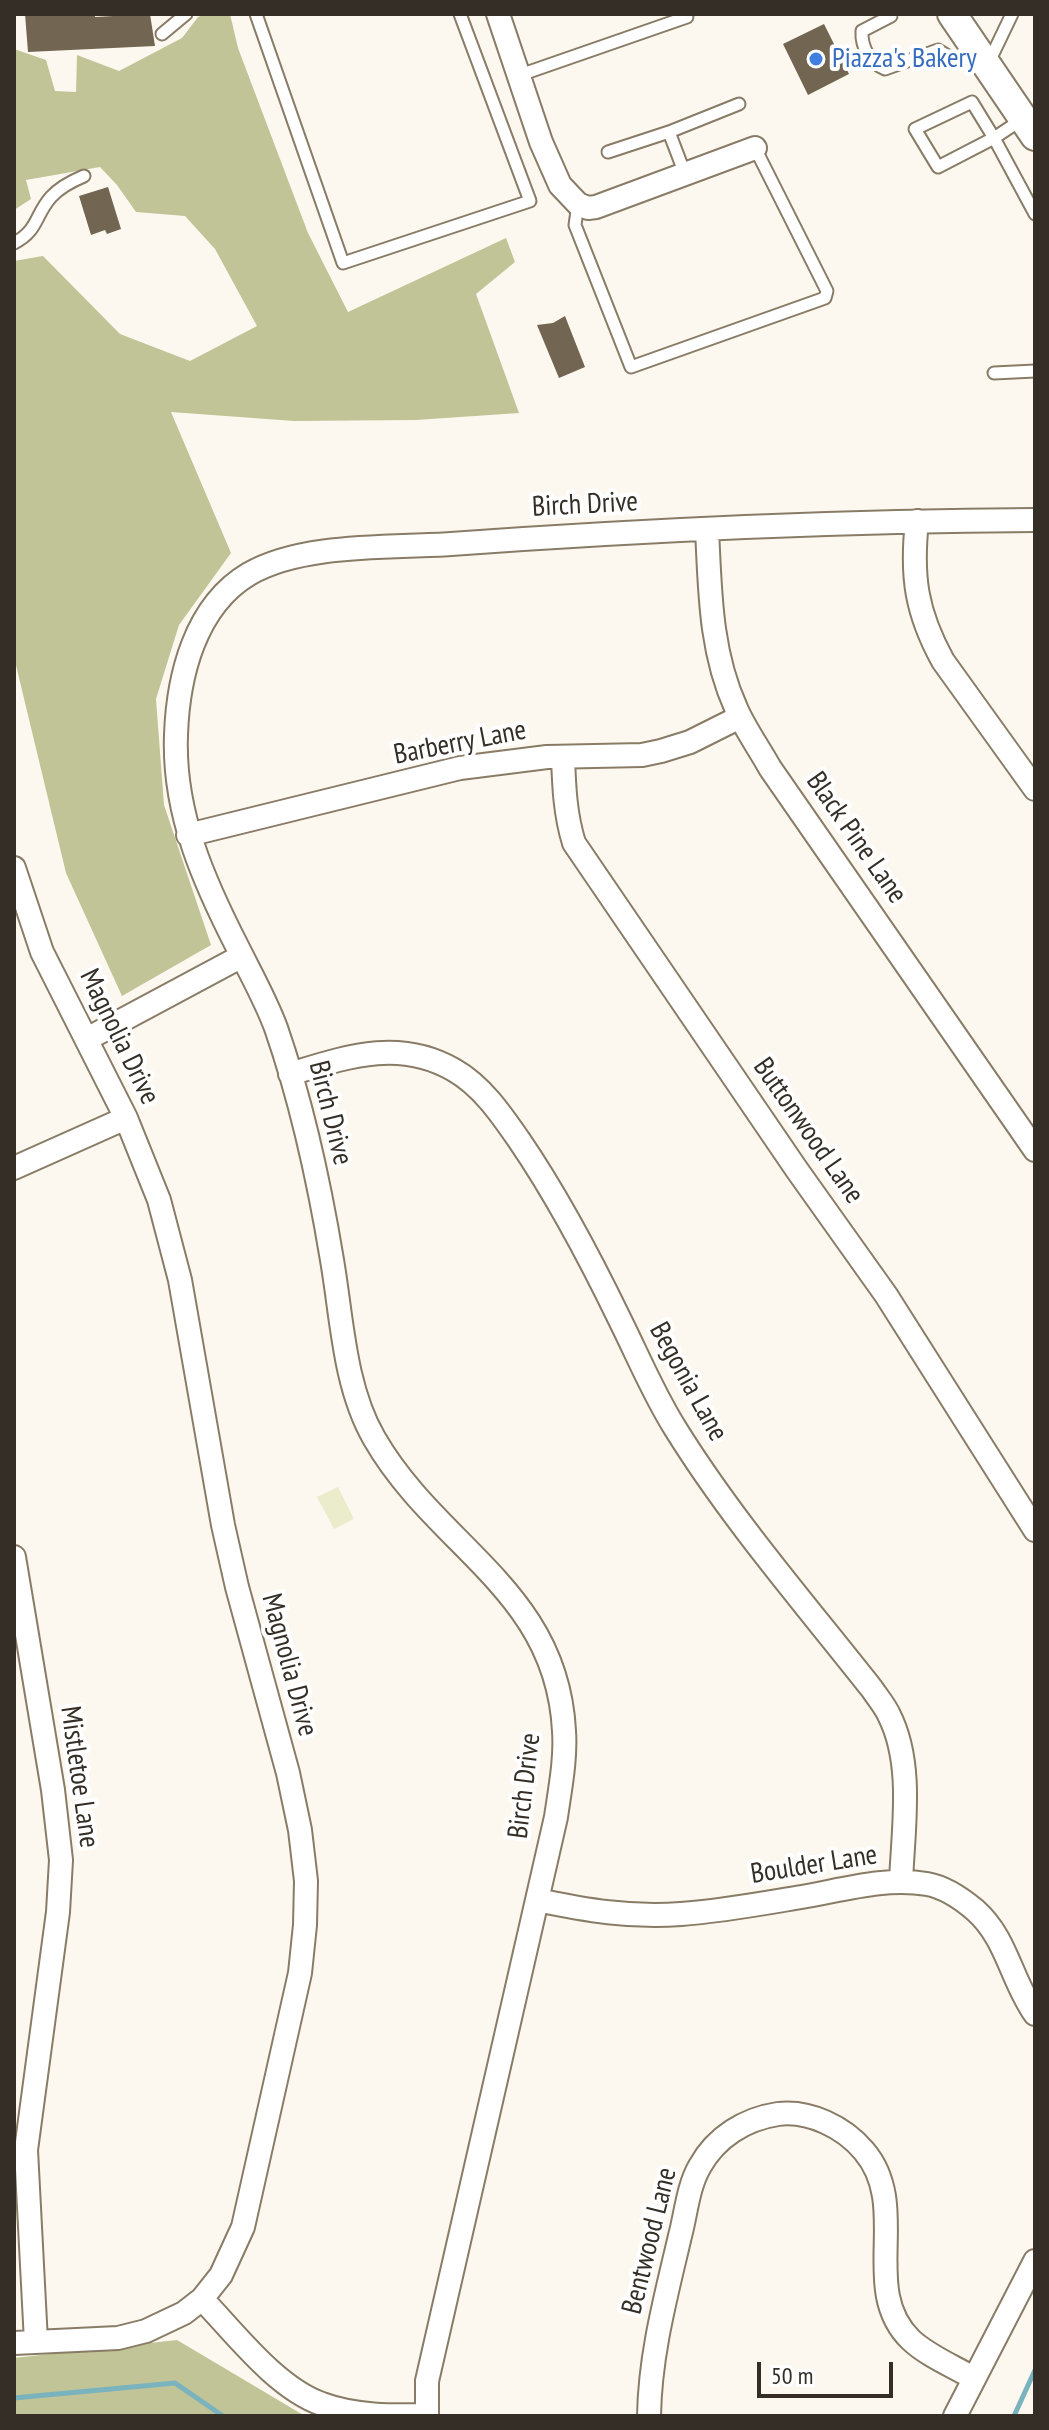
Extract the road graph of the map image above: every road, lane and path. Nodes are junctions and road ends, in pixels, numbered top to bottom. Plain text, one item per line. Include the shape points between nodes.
1 (186, 14) edge
2 (256, 14) edge
3 (460, 14) edge
4 (498, 14) edge
5 (952, 14) edge
6 (1012, 14) edge
7 (891, 15) edge
8 (687, 17) dead end
9 (162, 34) dead end
10 (983, 58) junction
11 (520, 75) junction
12 (739, 104) dead end
13 (1031, 122) edge
14 (669, 132) junction
15 (994, 138) junction
16 (755, 148) joint
17 (608, 152) dead end
18 (685, 174) junction
19 (84, 176) dead end
20 (578, 204) junction
21 (1035, 214) edge
22 (14, 243) edge
23 (1035, 371) edge
24 (994, 373) dead end
25 (1035, 520) edge
26 (917, 521) junction
27 (707, 529) junction
28 (740, 717) junction
29 (563, 757) junction
30 (1035, 789) edge
31 (188, 835) junction
32 (14, 868) edge
33 (22, 923) edge
34 (242, 956) junction
35 (87, 1039) junction
36 (290, 1074) junction
37 (126, 1118) junction
38 (1035, 1150) edge
39 (14, 1168) edge
40 (1035, 1530) edge
41 (14, 1557) edge
42 (901, 1882) junction
43 (537, 1900) junction
44 (1035, 2014) edge
45 (1035, 2261) edge
46 (202, 2299) junction
47 (25, 2342) edge
48 (973, 2378) junction
49 (427, 2415) edge
50 (649, 2416) edge
51 (955, 2416) edge

1 - 9 lane
2 - 3 lane via 343,263 530,201
4 - 11 street
5 - 10 street
6 - 10 lane
7 - 10 lane via 862,31 861,42 874,65 885,69 938,50 956,61
8 - 11 lane
10 - 13 street
11 - 20 street via 560,185
12 - 14 lane
13 - 15 lane
14 - 17 lane
14 - 18 lane
15 - 15 lane via 938,167 915,129 972,102
15 - 21 lane
16 - 18 street
16 - 20 lane via 827,291 825,298 631,367 575,225
18 - 20 street via 596,207
19 - 22 lane via 50,198 29,235
23 - 24 lane
25 - 26 street, Birch Drive
26 - 27 street, Birch Drive
26 - 30 street via 914,580 931,640
27 - 28 street, Black Pine Lane via 714,635
27 - 31 street, Birch Drive via 322,551 244,576 200,626 181,688 176,755
28 - 29 street, Barberry Lane via 661,751
28 - 38 street, Black Pine Lane
29 - 31 street, Barberry Lane via 460,768
29 - 40 street, Buttonwood Lane via 574,843 902,1319
31 - 34 street, Birch Drive via 203,879
32 - 33 street, Magnolia Drive
33 - 35 street, Magnolia Drive
34 - 35 street
34 - 36 street, Birch Drive via 274,1022
35 - 37 street, Magnolia Drive
36 - 42 street, Begonia Lane via 378,1052 413,1053 458,1072 498,1109 560,1204 675,1430 889,1715 905,1795
36 - 43 street, Birch Drive via 320,1195 346,1347 367,1423 413,1493 530,1621 553,1666 565,1733 563,1766
37 - 39 street
37 - 46 street, Magnolia Drive via 159,1200 180,1280 223,1525 288,1773 306,1881 300,1973 243,2227 221,2275
41 - 47 street, Mistletoe Lane via 53,1790 61,1874 26,2150
42 - 43 street, Boulder Lane via 644,1916
42 - 44 street, Boulder Lane via 940,1888 975,1910 1001,1942
43 - 49 street, Birch Drive via 427,2381
45 - 48 street
46 - 47 street, Magnolia Drive via 146,2331 118,2338
46 - 49 street via 299,2393 345,2410
48 - 50 street, Bentwood Lane via 922,2349 892,2311 883,2183 870,2158 845,2133 826,2123 782,2113 753,2120 727,2135 694,2176 654,2348
48 - 51 street

